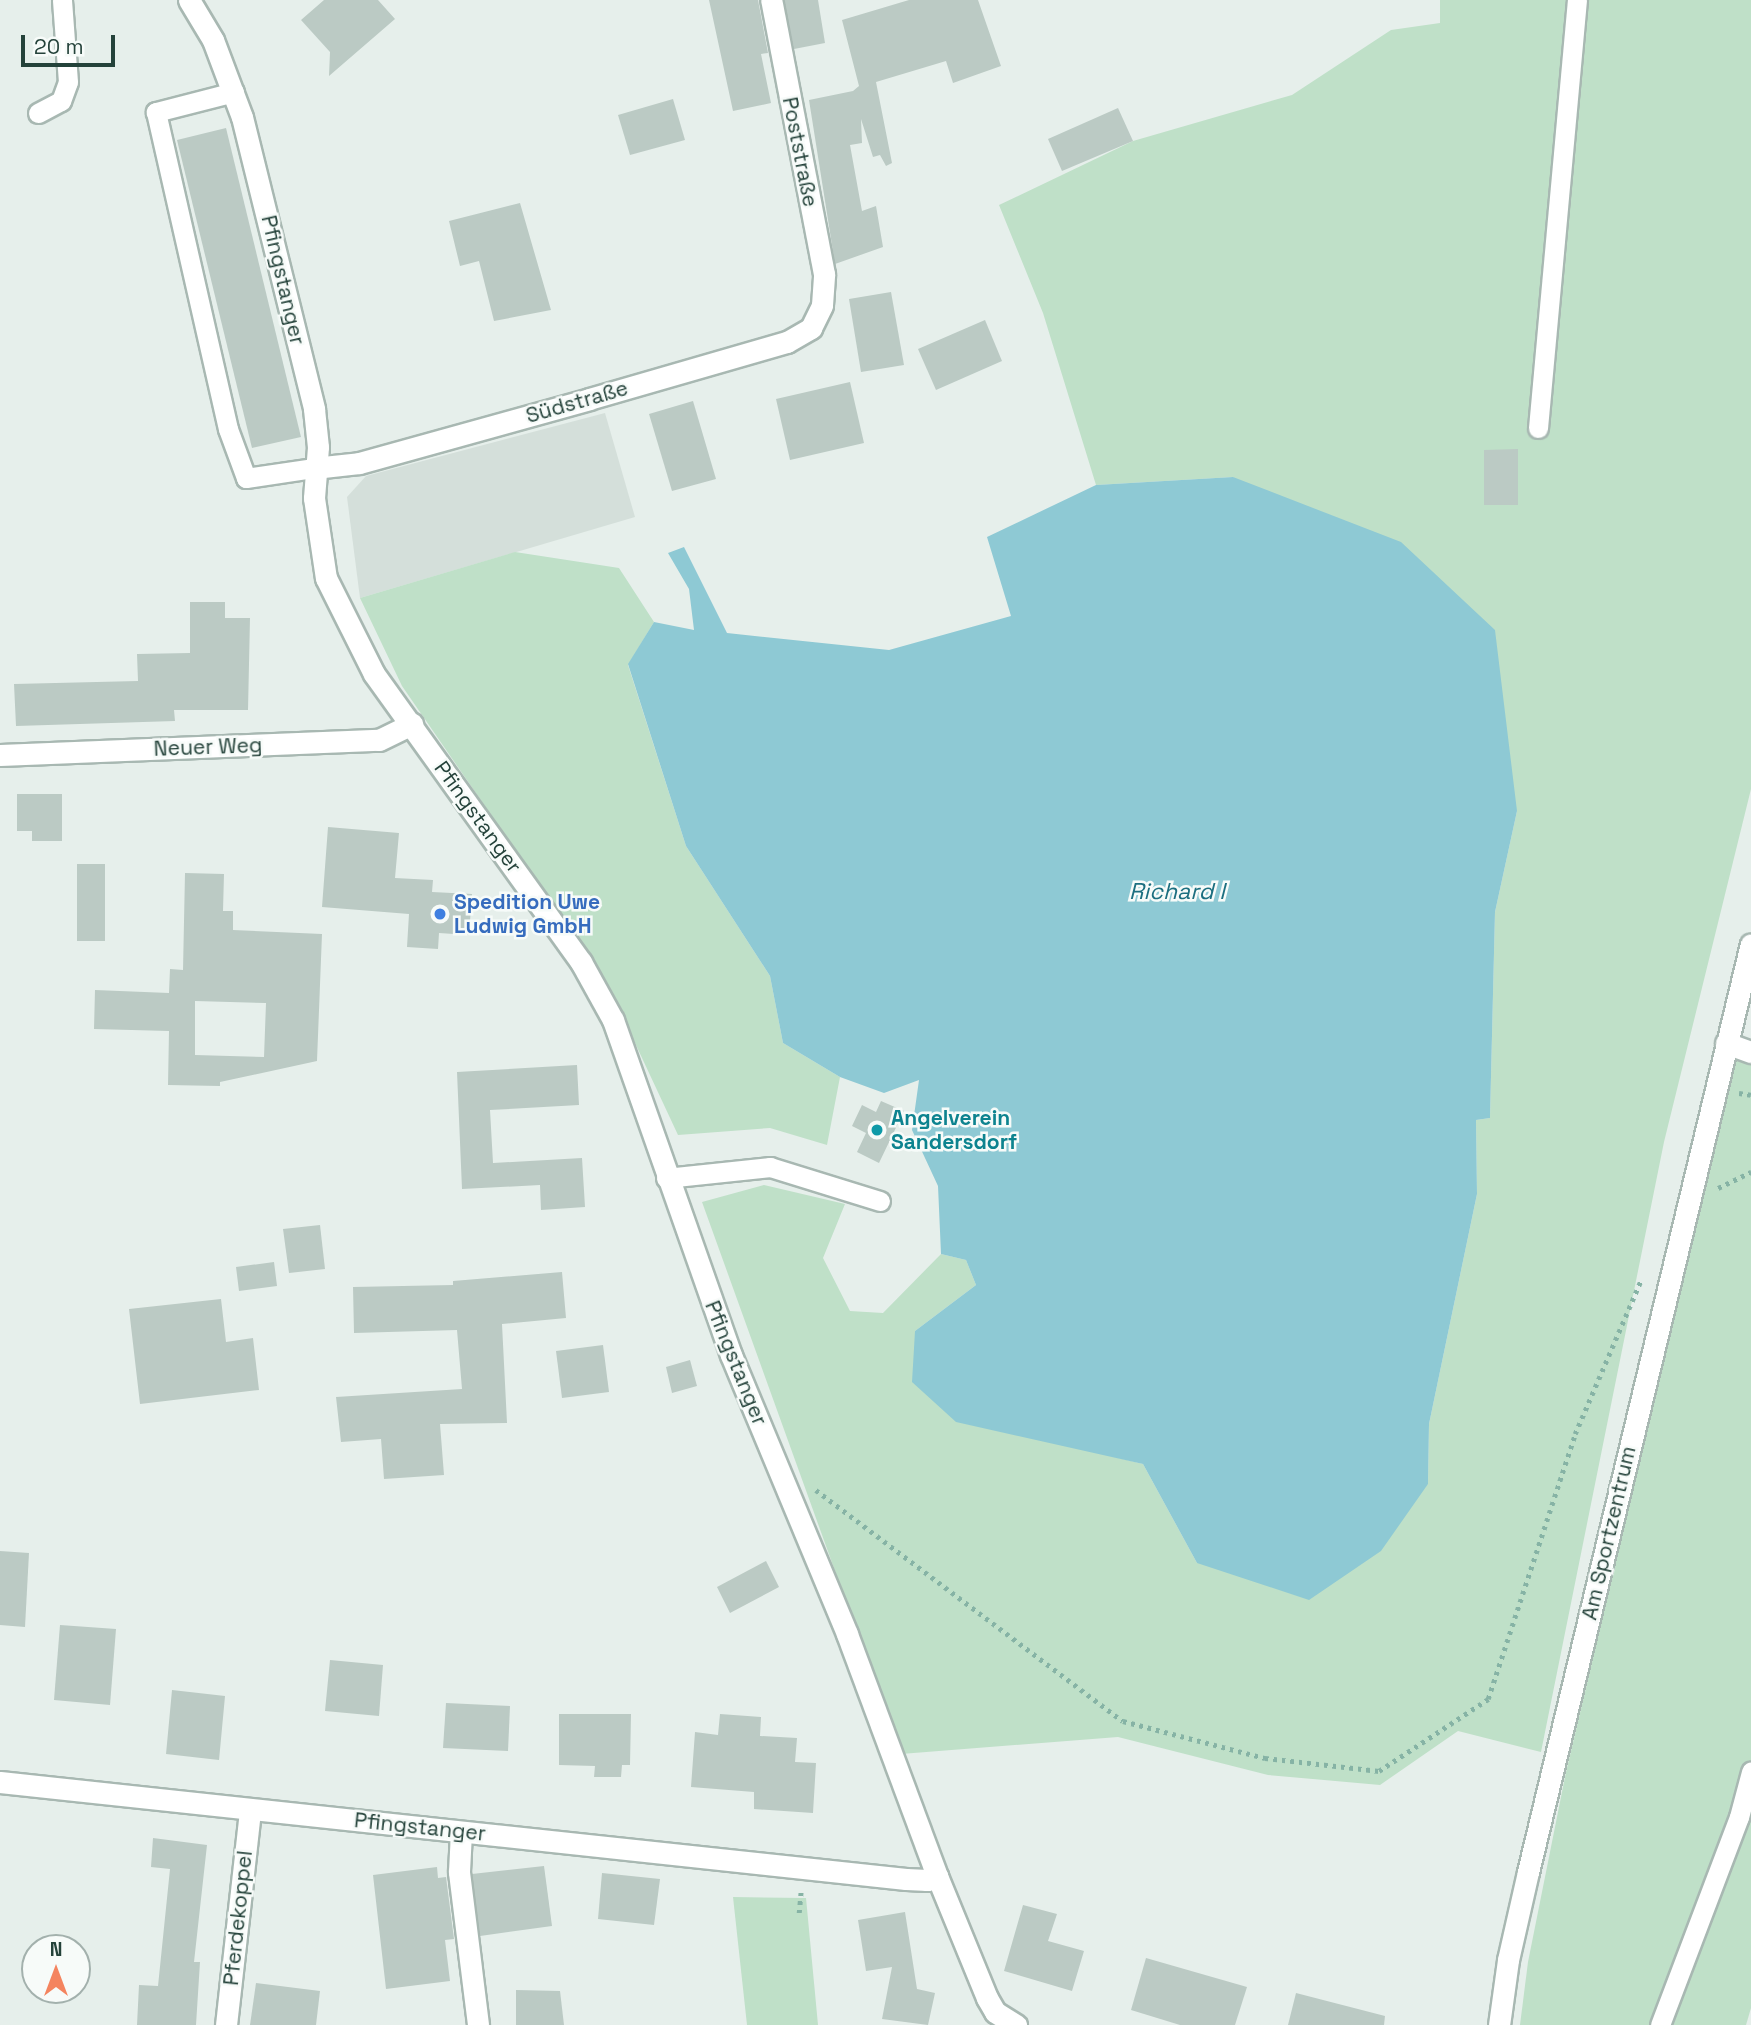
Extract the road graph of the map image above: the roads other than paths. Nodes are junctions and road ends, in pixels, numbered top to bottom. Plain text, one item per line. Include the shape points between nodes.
1 (62, 0) edge
2 (189, 0) edge
3 (771, 0) edge
4 (1577, 0) edge
5 (234, 92) junction
6 (38, 113) dead end
7 (822, 305) joint
8 (1538, 428) dead end
9 (314, 468) junction
10 (412, 724) junction
11 (0, 755) edge
12 (1751, 944) edge
13 (1726, 1043) junction
14 (1751, 1052) edge
15 (666, 1178) junction
16 (880, 1200) dead end
17 (1751, 1772) edge
18 (0, 1782) edge
19 (250, 1810) junction
20 (461, 1832) junction
21 (937, 1876) junction
22 (226, 2025) edge
23 (478, 2025) edge
24 (1016, 2025) edge
25 (1499, 2025) edge
26 (1660, 2025) edge

1 - 6 lane via 68,82 61,101
2 - 5 street, Pfingstanger via 213,40
3 - 7 street, Poststraße via 824,274
4 - 8 lane
5 - 9 street, Pfingstanger via 314,409 318,447
5 - 9 lane via 156,113 228,429 246,478
7 - 9 street, Südstraße via 811,328 788,342 359,463
9 - 10 street, Pfingstanger via 317,540 326,578 374,674
10 - 11 street, Neuer Weg via 379,740
10 - 15 street, Pfingstanger via 597,989 627,1055
12 - 13 street, Am Sportzentrum
13 - 14 street
13 - 25 street, Am Sportzentrum via 1525,1885
15 - 16 lane via 770,1167
15 - 21 street, Pfingstanger via 847,1634
17 - 26 lane
18 - 19 street, Pfingstanger
19 - 20 street, Pfingstanger
19 - 22 street, Pferdekoppel
20 - 21 street, Pfingstanger via 906,1879
20 - 23 street via 459,1872
21 - 24 street via 987,1998 995,2012

